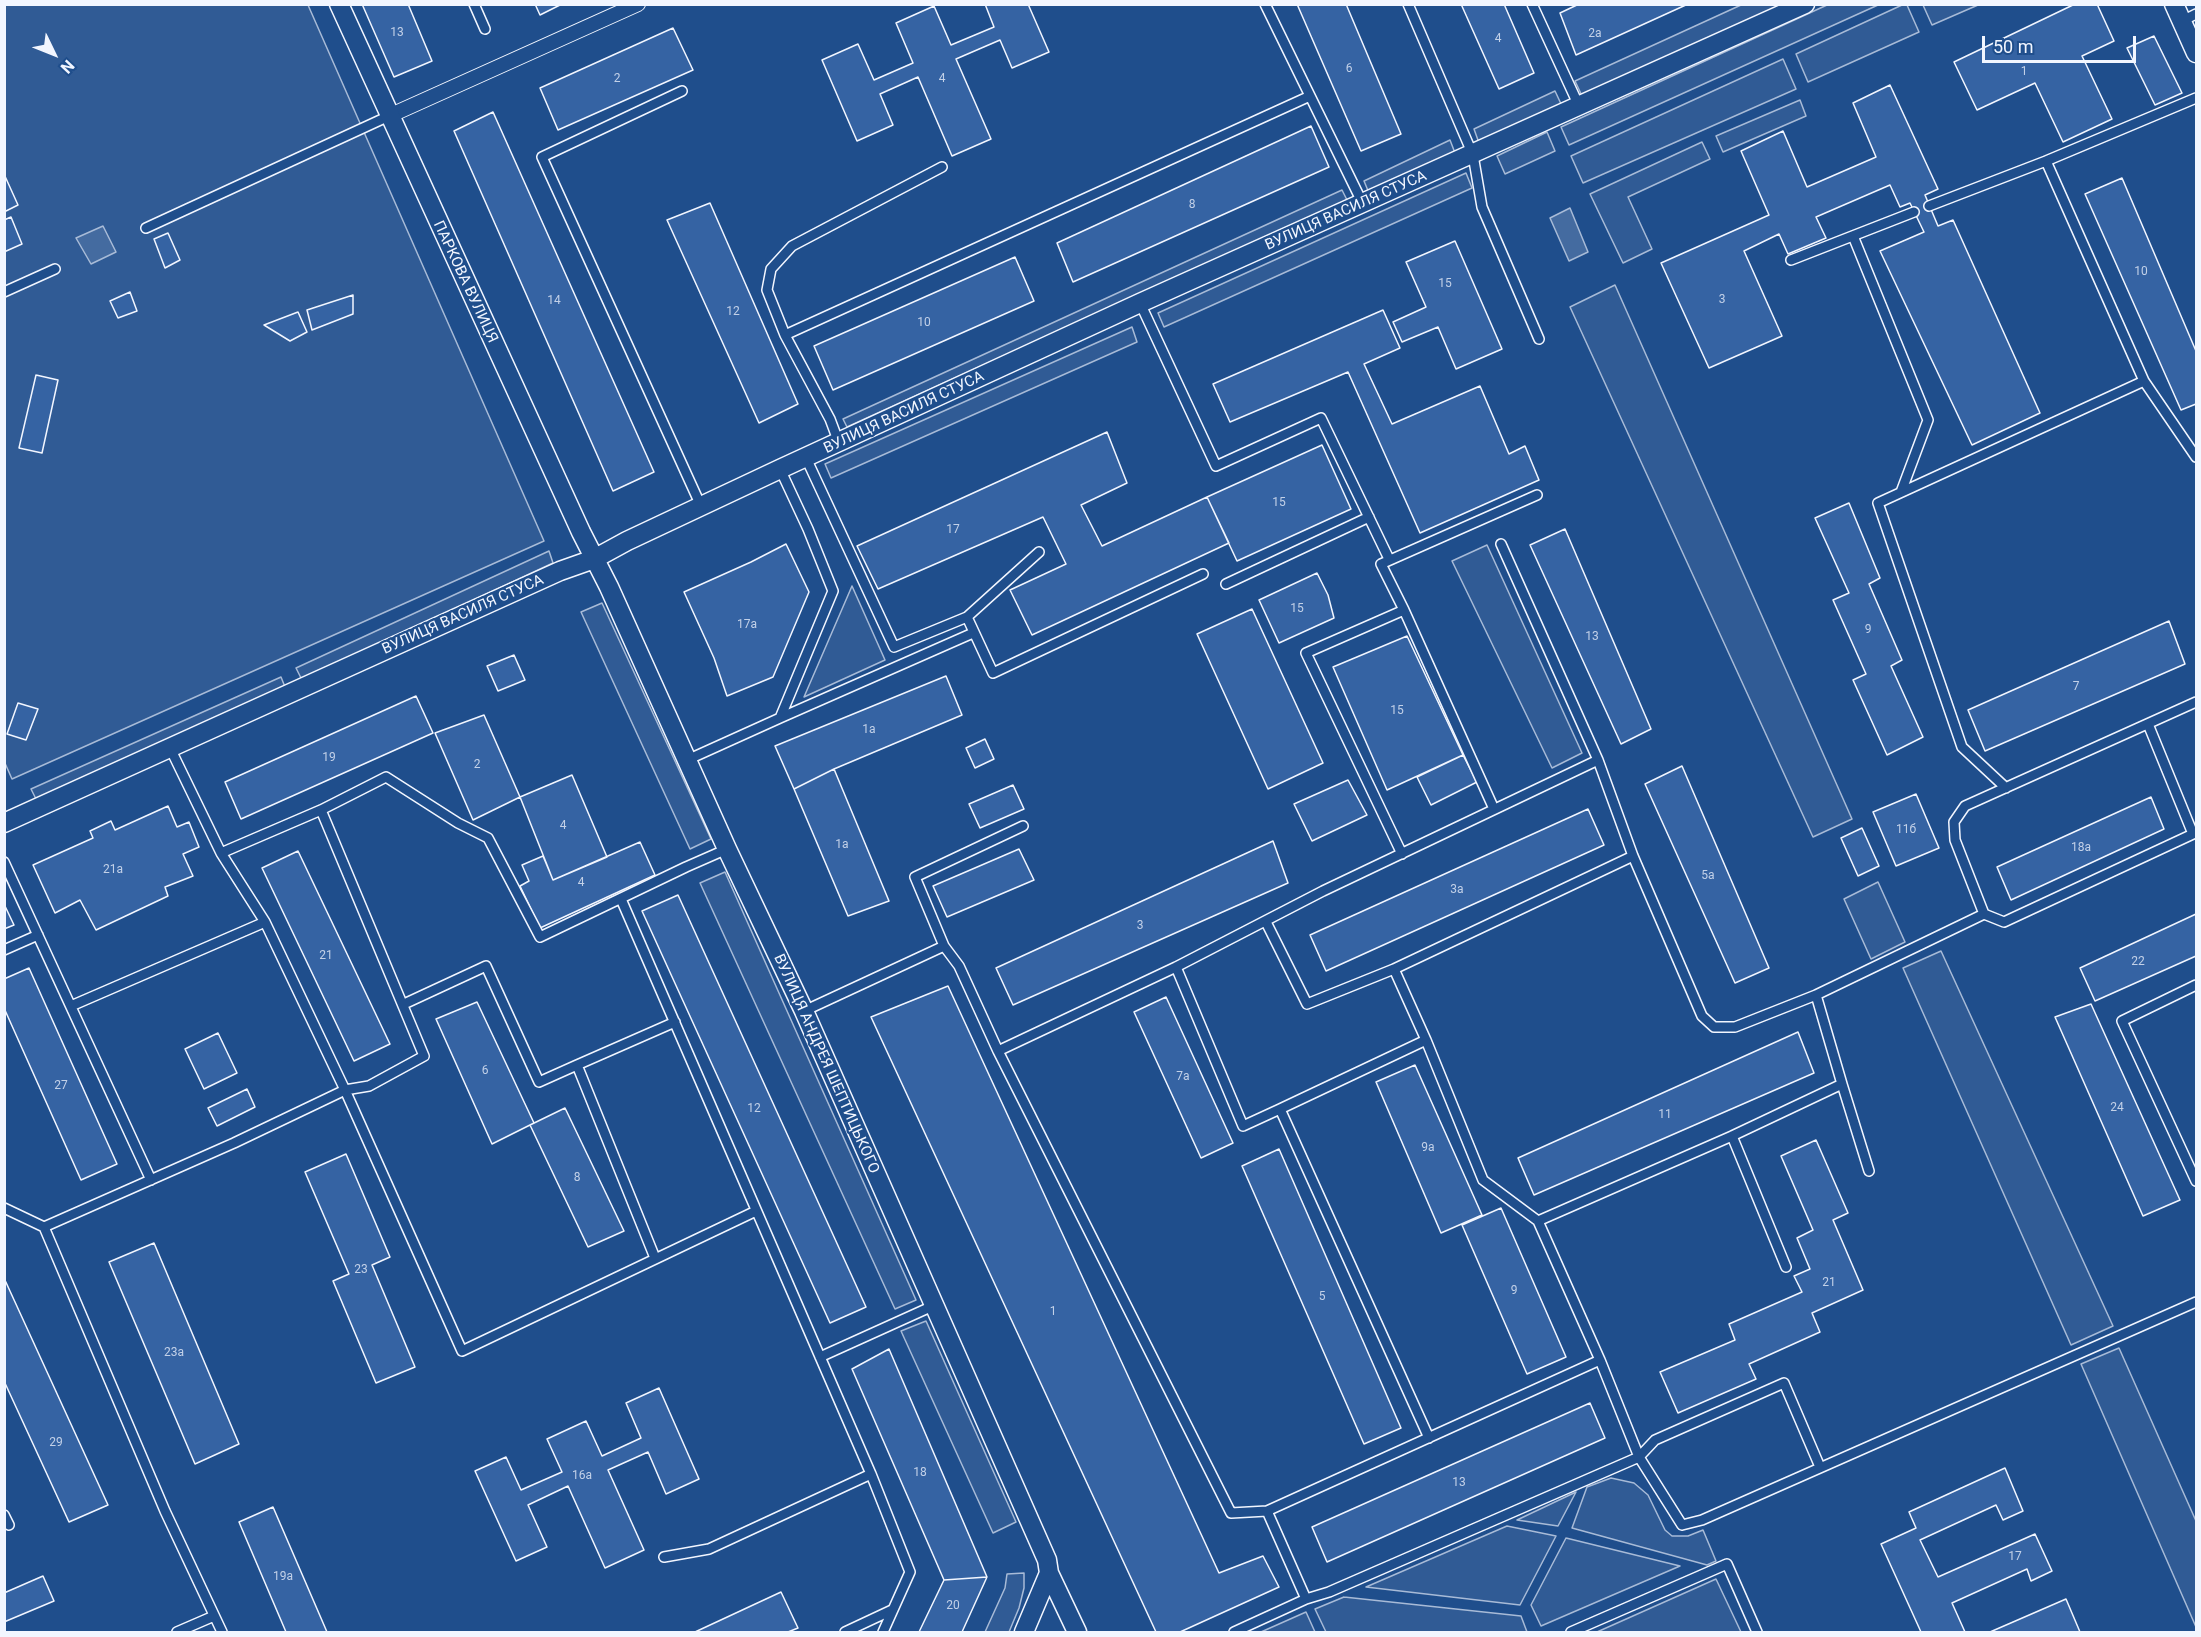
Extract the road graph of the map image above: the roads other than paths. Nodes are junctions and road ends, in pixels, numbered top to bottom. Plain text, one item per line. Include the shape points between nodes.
1 (339, 4) edge
2 (474, 4) edge
3 (638, 4) edge
4 (1265, 4) edge
5 (1408, 4) edge
6 (1532, 4) edge
7 (1805, 4) edge
8 (2184, 13) edge
9 (485, 29) dead end
10 (2196, 52) edge
11 (682, 91) dead end
12 (1310, 96) junction
13 (2196, 98) edge
14 (1579, 106) junction
15 (389, 116) junction
16 (1473, 155) junction
17 (2046, 161) junction
18 (942, 167) dead end
19 (1363, 204) junction
20 (1929, 206) dead end
21 (1914, 212) dead end
22 (146, 228) dead end
23 (1853, 236) junction
24 (1791, 260) dead end
25 (55, 269) dead end
26 (4, 292) edge
27 (1140, 303) junction
28 (785, 335) junction
29 (1539, 339) dead end
30 (2144, 381) junction
31 (840, 443) junction
32 (2196, 457) edge
33 (806, 458) junction
34 (780, 469) junction
35 (1901, 492) junction
36 (1537, 495) dead end
37 (701, 506) junction
38 (1369, 517) junction
39 (1501, 544) dead end
40 (1038, 552) dead end
41 (594, 559) junction
42 (1389, 559) junction
43 (1203, 574) dead end
44 (1226, 584) dead end
45 (1404, 610) junction
46 (967, 617) junction
47 (972, 633) junction
48 (2196, 702) edge
49 (780, 718) junction
50 (2148, 724) junction
51 (170, 748) junction
52 (687, 760) junction
53 (1598, 760) junction
54 (2006, 788) junction
55 (1494, 809) junction
56 (321, 810) junction
57 (4, 823) edge
58 (1023, 826) dead end
59 (727, 849) junction
60 (221, 853) junction
61 (1402, 854) junction
62 (1633, 856) junction
63 (4, 862) edge
64 (621, 899) junction
65 (1984, 914) junction
66 (265, 922) junction
67 (1266, 922) junction
68 (38, 935) junction
69 (944, 946) junction
70 (4, 950) edge
71 (1176, 968) junction
72 (1394, 969) junction
73 (2196, 985) edge
74 (1816, 995) junction
75 (404, 1004) junction
76 (71, 1006) junction
77 (804, 1011) junction
78 (675, 1022) junction
79 (1426, 1040) junction
80 (998, 1051) junction
81 (577, 1065) junction
82 (1842, 1084) junction
83 (345, 1090) junction
84 (1280, 1109) junction
85 (1732, 1136) junction
86 (1869, 1171) dead end
87 (151, 1180) junction
88 (2196, 1181) edge
89 (4, 1208) edge
90 (756, 1211) junction
91 (1538, 1221) junction
92 (44, 1227) junction
93 (655, 1258) junction
94 (1786, 1268) dead end
95 (2196, 1302) edge
96 (934, 1305) junction
97 (820, 1357) junction
98 (1600, 1360) junction
99 (1429, 1438) junction
100 (1639, 1457) junction
101 (1820, 1467) junction
102 (871, 1474) junction
103 (1267, 1511) junction
104 (4, 1515) edge
105 (9, 1525) dead end
106 (664, 1557) dead end
107 (1049, 1573) junction
108 (1306, 1599) junction
109 (892, 1610) junction
110 (214, 1616) junction
111 (177, 1632) edge
112 (222, 1632) edge
113 (845, 1632) edge
114 (883, 1632) edge
115 (1024, 1632) edge
116 (1077, 1632) edge
117 (1234, 1632) edge
118 (1571, 1632) edge
119 (1757, 1632) edge

1 - 15 street, ПАРКОВА ВУЛИЦЯ
2 - 9 lane
3 - 15 street
4 - 12 lane
5 - 16 lane
6 - 14 lane
7 - 14 street, ВУЛИЦЯ ВАСИЛЯ СТУСА
8 - 10 street
11 - 37 lane via 542,157
12 - 19 lane
12 - 28 lane
13 - 17 lane
14 - 16 street, ВУЛИЦЯ ВАСИЛЯ СТУСА
15 - 22 lane
15 - 41 street, ПАРКОВА ВУЛИЦЯ
16 - 19 street, ВУЛИЦЯ ВАСИЛЯ СТУСА
16 - 29 lane via 1482,207
17 - 20 lane
17 - 30 lane
18 - 28 lane via 792,246 771,269 767,290
19 - 27 street, ВУЛИЦЯ ВАСИЛЯ СТУСА
21 - 23 lane
23 - 24 lane
23 - 35 lane via 1928,420
25 - 26 lane
27 - 31 street, ВУЛИЦЯ ВАСИЛЯ СТУСА
27 - 38 lane via 1216,466 1321,418
28 - 31 lane
30 - 32 lane
30 - 35 lane
31 - 33 street, ВУЛИЦЯ ВАСИЛЯ СТУСА
33 - 34 street, ВУЛИЦЯ ВАСИЛЯ СТУСА
33 - 46 lane via 894,647
34 - 37 street, ВУЛИЦЯ ВАСИЛЯ СТУСА
34 - 49 lane via 833,591
35 - 54 lane via 1878,503 1962,747
36 - 42 lane
37 - 41 street, ВУЛИЦЯ ВАСИЛЯ СТУСА
38 - 42 lane
38 - 44 lane
39 - 53 lane
40 - 46 lane
41 - 51 street, ВУЛИЦЯ ВАСИЛЯ СТУСА
41 - 52 street, ВУЛИЦЯ АНДРЕЯ ШЕПТИЦЬКОГО
42 - 45 lane via 1381,564
43 - 47 lane via 993,673
45 - 55 lane
45 - 61 lane via 1306,653
46 - 47 lane
47 - 49 lane
48 - 50 lane
49 - 52 lane
50 - 54 lane
50 - 65 lane via 2193,834 2004,922
51 - 57 street, ВУЛИЦЯ ВАСИЛЯ СТУСА
51 - 60 lane
52 - 59 street, ВУЛИЦЯ АНДРЕЯ ШЕПТИЦЬКОГО
53 - 55 lane
53 - 62 lane
54 - 65 lane via 1965,806 1954,822 1955,840
55 - 61 lane
56 - 60 lane
56 - 64 lane via 386,777 488,838 540,937
56 - 75 lane
58 - 69 lane via 915,877
59 - 64 lane
59 - 77 street, ВУЛИЦЯ АНДРЕЯ ШЕПТИЦЬКОГО
60 - 66 lane
61 - 67 lane
62 - 72 lane
62 - 74 lane via 1702,1016 1714,1027 1735,1027
63 - 68 lane
64 - 78 lane
65 - 74 lane
66 - 76 lane
66 - 83 lane
67 - 71 lane
67 - 72 lane via 1307,1004
68 - 70 lane
68 - 76 lane
69 - 77 lane
69 - 80 lane via 959,966
71 - 80 lane
71 - 84 lane via 1243,1126
72 - 79 lane
73 - 88 lane via 2122,1021
74 - 82 lane
75 - 81 lane via 486,966 539,1082
75 - 83 lane via 424,1056 369,1086
76 - 87 lane
77 - 96 street, ВУЛИЦЯ АНДРЕЯ ШЕПТИЦЬКОГО
78 - 81 lane
78 - 90 lane
79 - 84 lane
79 - 91 lane via 1483,1179
80 - 103 lane via 1231,1514
81 - 93 lane
82 - 85 lane
82 - 86 lane
83 - 87 lane
83 - 93 lane via 462,1351
84 - 99 lane
85 - 91 lane
85 - 94 lane
87 - 92 lane
89 - 92 lane
90 - 93 lane
90 - 97 lane
91 - 98 lane
92 - 110 lane
95 - 101 lane
96 - 97 lane
96 - 107 street, ВУЛИЦЯ АНДРЕЯ ШЕПТИЦЬКОГО via 1047,1560
97 - 102 lane
98 - 99 lane
98 - 100 lane
99 - 103 lane
100 - 101 lane via 1682,1525 1702,1520
100 - 101 lane via 1654,1440 1784,1383
100 - 108 lane
102 - 106 lane via 709,1549
102 - 109 lane via 910,1572
103 - 108 lane
104 - 105 lane
107 - 115 street
107 - 116 street, ВУЛИЦЯ АНДРЕЯ ШЕПТИЦЬКОГО
108 - 117 lane
109 - 113 lane
109 - 114 lane
110 - 111 lane
110 - 112 lane
118 - 119 lane via 1727,1564

